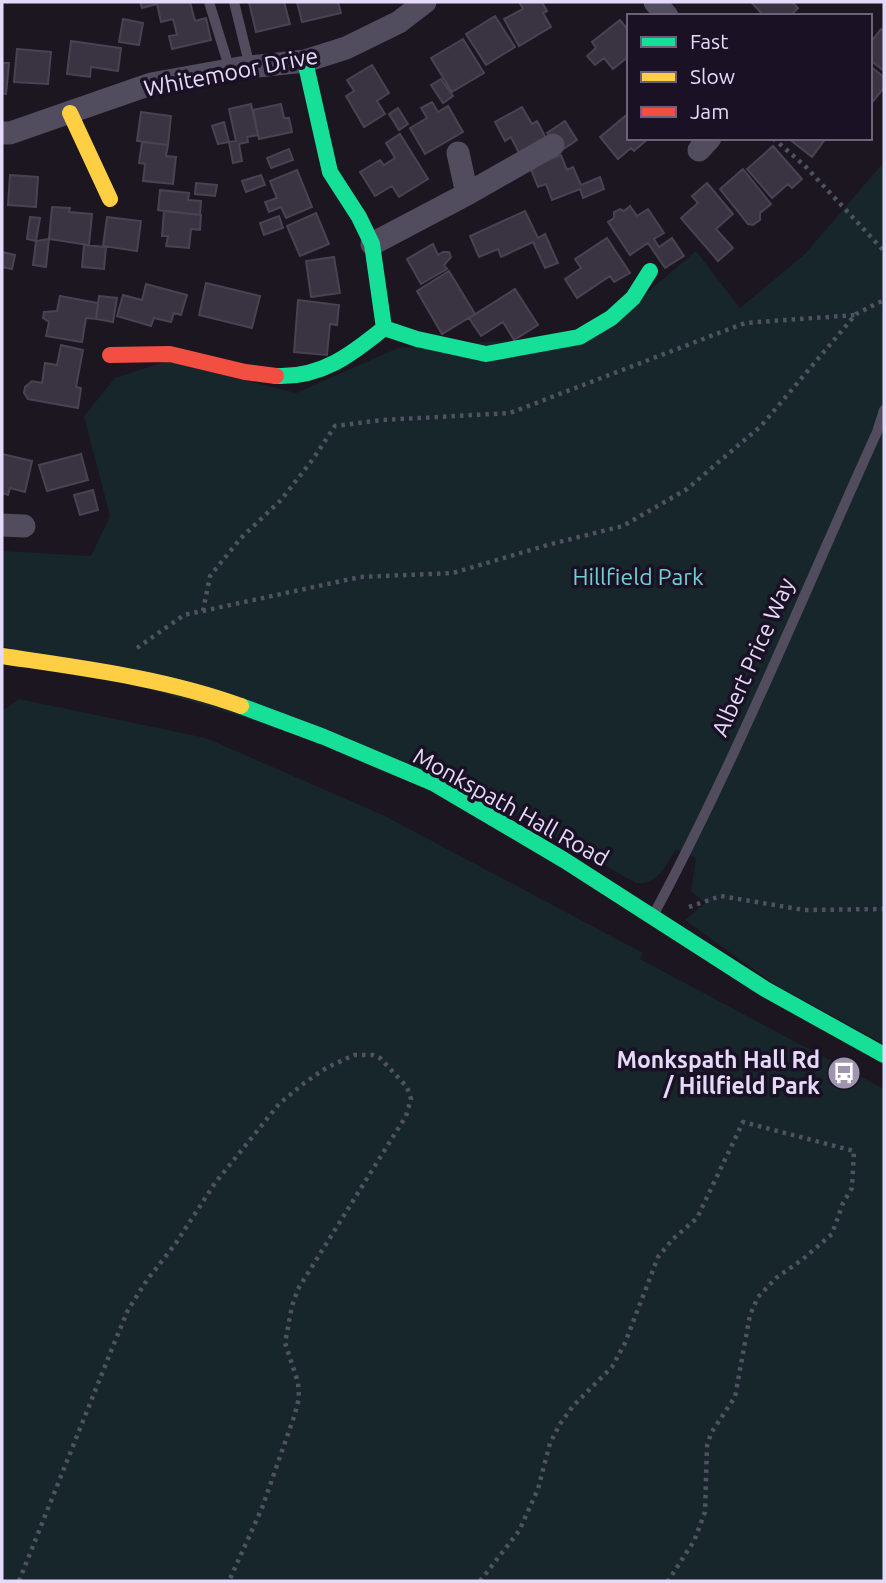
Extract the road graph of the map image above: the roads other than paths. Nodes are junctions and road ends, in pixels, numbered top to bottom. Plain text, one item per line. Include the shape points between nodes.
1 (209, 2) edge
2 (234, 2) edge
3 (425, 2) edge
4 (305, 61) junction
5 (240, 69) junction
6 (70, 113) junction
7 (2, 133) edge
8 (553, 145) dead end
9 (458, 153) dead end
10 (467, 194) junction
11 (110, 198) dead end
12 (372, 244) junction
13 (650, 271) dead end
14 (384, 328) junction
15 (110, 355) dead end
16 (884, 410) edge
17 (2, 656) edge
18 (653, 917) junction
19 (884, 1055) edge

1 - 5 lane
2 - 5 lane
3 - 4 street, Whitemoor Drive via 399,22
4 - 5 street, Whitemoor Drive
4 - 12 street via 330,172
5 - 6 street, Whitemoor Drive via 151,84
6 - 7 street, Whitemoor Drive
6 - 11 street
8 - 10 street
9 - 10 street
10 - 12 street
12 - 14 street
13 - 14 street via 632,298 579,337 486,354
14 - 15 street via 325,371 289,378 169,354
16 - 18 lane, Albert Price Way via 737,743
17 - 18 street, Monkspath Hall Road via 125,674 205,695 324,737 435,784
18 - 19 street, Monkspath Hall Road via 765,989

